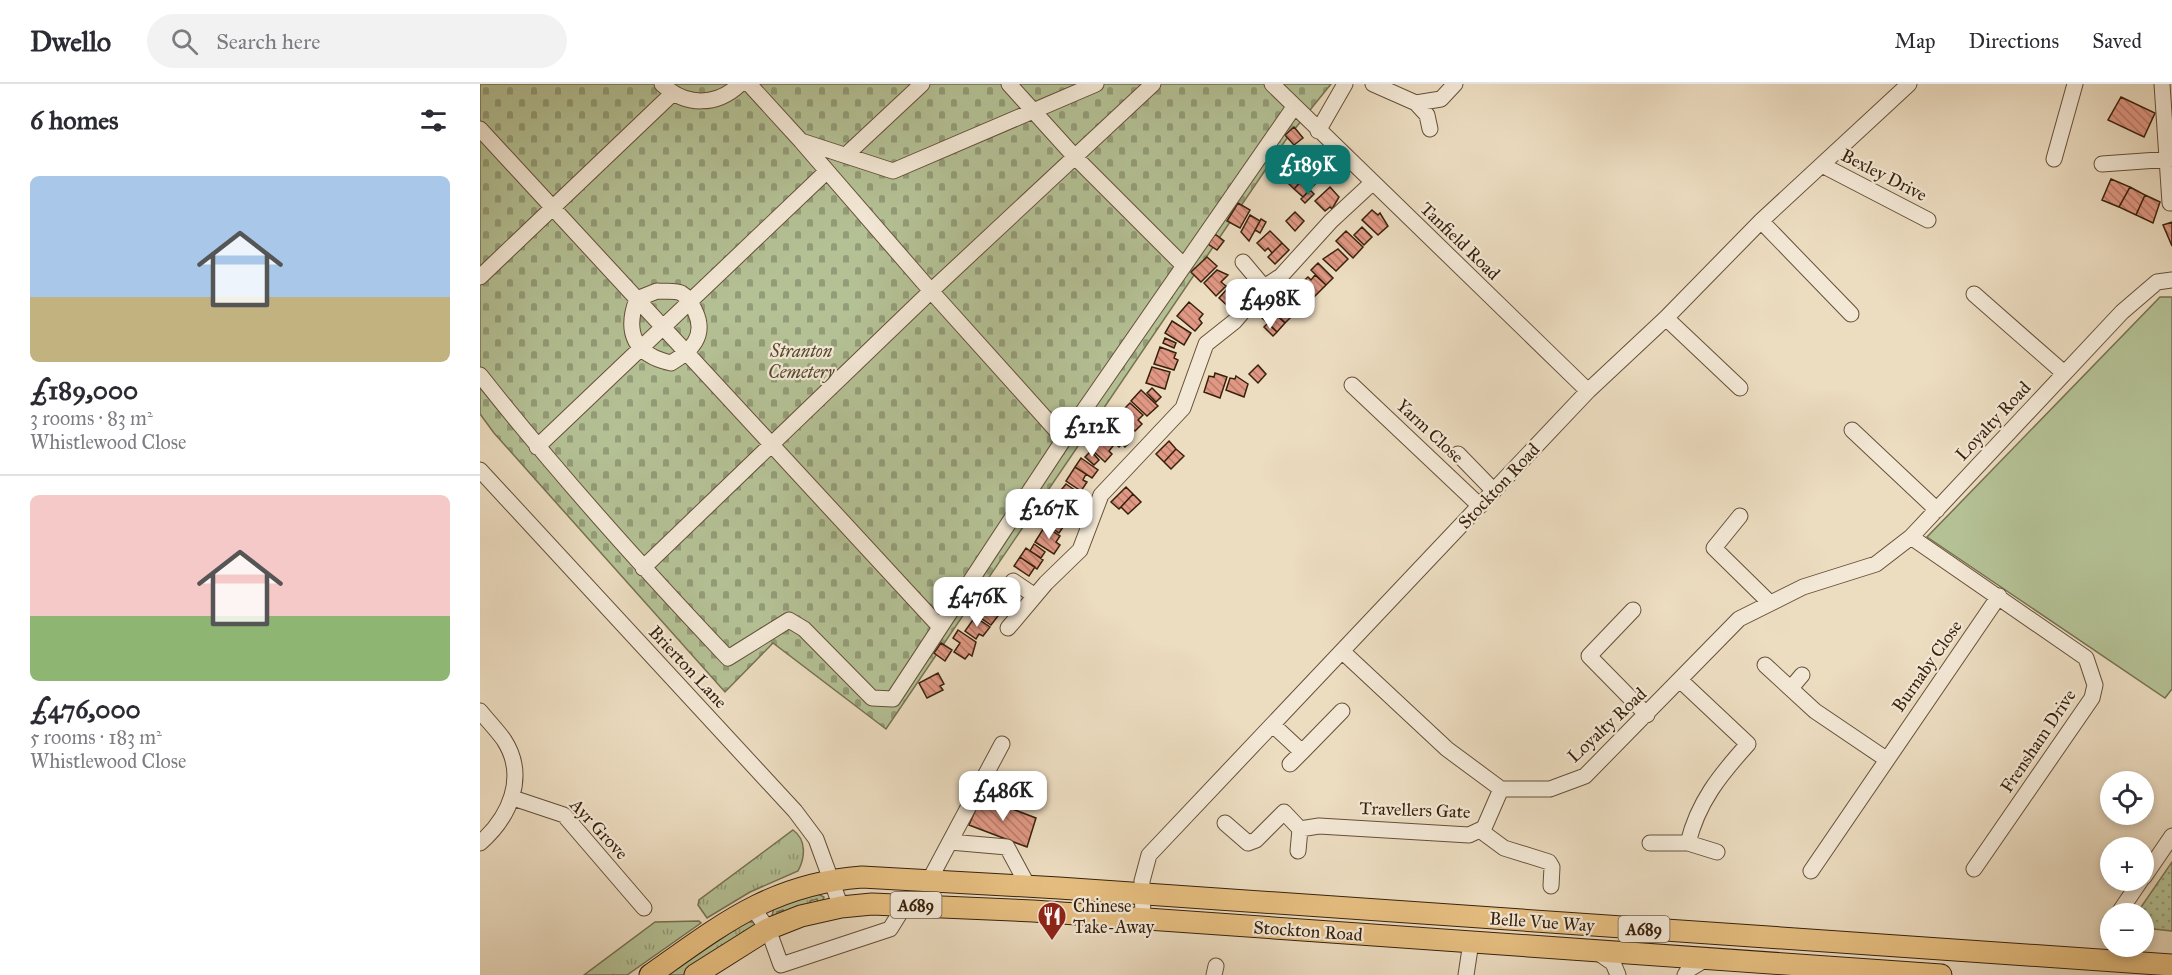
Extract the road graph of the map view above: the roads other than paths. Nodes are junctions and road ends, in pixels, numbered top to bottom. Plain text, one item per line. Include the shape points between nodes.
1 (740, 84) edge
2 (749, 84) edge
3 (922, 84) edge
4 (1009, 84) edge
5 (1095, 84) edge
6 (1153, 84) edge
7 (1272, 84) edge
8 (1345, 84) edge
9 (1373, 84) edge
10 (1455, 84) edge
11 (1909, 84) edge
12 (2075, 84) edge
13 (2162, 84) edge
14 (667, 89) edge
15 (1416, 103) junction
16 (1294, 107) junction
17 (1034, 111) junction
18 (480, 129) edge
19 (1430, 129) dead end
20 (1318, 131) junction
21 (801, 141) junction
22 (846, 155) junction
23 (1075, 157) junction
24 (2054, 159) dead end
25 (2169, 159) edge
26 (2102, 164) dead end
27 (1822, 165) junction
28 (827, 171) junction
29 (1372, 183) junction
30 (2170, 203) dead end
31 (554, 209) junction
32 (1764, 218) junction
33 (1928, 220) dead end
34 (1243, 262) dead end
35 (1184, 266) junction
36 (480, 277) edge
37 (2172, 280) edge
38 (1829, 281) dead end
39 (1264, 287) junction
40 (931, 291) junction
41 (1974, 294) dead end
42 (637, 299) junction
43 (690, 301) junction
44 (1851, 314) dead end
45 (1666, 318) junction
46 (663, 327) junction
47 (640, 349) junction
48 (687, 353) junction
49 (2064, 373) junction
50 (480, 375) edge
51 (1352, 385) dead end
52 (1740, 388) dead end
53 (1588, 391) junction
54 (1852, 430) dead end
55 (1064, 439) junction
56 (771, 444) junction
57 (537, 447) junction
58 (1458, 454) dead end
59 (480, 470) edge
60 (1494, 491) junction
61 (1480, 506) junction
62 (1937, 510) junction
63 (1740, 516) dead end
64 (1911, 537) junction
65 (643, 568) junction
66 (1013, 581) dead end
67 (1035, 596) junction
68 (1999, 596) junction
69 (1769, 602) junction
70 (1633, 610) dead end
71 (940, 627) junction
72 (1008, 628) dead end
73 (1343, 652) junction
74 (1765, 665) dead end
75 (1802, 675) dead end
76 (1681, 681) junction
77 (1791, 688) junction
78 (480, 711) edge
79 (1342, 711) dead end
80 (1647, 715) junction
81 (1273, 725) junction
82 (1002, 744) dead end
83 (1302, 752) junction
84 (1886, 759) junction
85 (1290, 764) dead end
86 (1501, 789) junction
87 (513, 798) junction
88 (1225, 823) dead end
89 (1300, 829) junction
90 (1481, 831) junction
91 (2172, 836) edge
92 (950, 842) junction
93 (480, 843) edge
94 (1650, 843) dead end
95 (1688, 843) junction
96 (1298, 851) dead end
97 (1717, 852) dead end
98 (2154, 862) edge
99 (1974, 869) dead end
100 (1811, 871) dead end
101 (832, 879) junction
102 (921, 879) junction
103 (1028, 886) junction
104 (1551, 886) dead end
105 (1143, 895) junction
106 (905, 904) junction
107 (841, 906) junction
108 (752, 907) junction
109 (644, 908) dead end
110 (1143, 920) junction
111 (768, 929) junction
112 (1471, 942) junction
113 (1596, 951) junction
114 (1706, 959) junction
115 (2172, 965) edge
116 (1758, 969) edge
117 (783, 970) edge
118 (1861, 972) edge
119 (701, 973) edge
120 (650, 975) edge
121 (1466, 975) edge
122 (1618, 975) edge
123 (1685, 975) edge
124 (1941, 975) edge

1 - 14 street via 712,101 690,101
2 - 21 street
3 - 22 street
4 - 17 street
5 - 17 street
6 - 23 street
7 - 16 street, Tanfield Road
8 - 20 street
9 - 15 street
10 - 15 street via 1441,99
11 - 27 street, Stockton Road
12 - 24 street
13 - 25 street
14 - 31 street
15 - 19 street via 1427,115
16 - 20 street, Tanfield Road
16 - 35 street
17 - 22 street via 893,171
17 - 23 street
18 - 31 street
20 - 29 street, Tanfield Road
21 - 22 street
21 - 28 street
23 - 35 street
23 - 40 street
25 - 26 street
25 - 30 street
27 - 32 street, Stockton Road
27 - 33 street, Bexley Drive
28 - 40 street
28 - 43 street
29 - 39 street via 1281,276
29 - 53 street, Tanfield Road
31 - 36 street
31 - 42 street
32 - 38 street
32 - 44 street
32 - 45 street, Stockton Road
34 - 39 street
35 - 55 street
37 - 49 street, Loyalty Road via 2157,282 2122,312
39 - 67 street via 1235,321 1206,344 1183,408 1101,495 1080,550
40 - 55 street
40 - 56 street
41 - 49 street
42 - 43 street via 657,291 680,292
42 - 46 street
42 - 47 street via 631,315
43 - 46 street
43 - 48 street via 700,322 698,340
45 - 52 street
45 - 53 street, Stockton Road
46 - 47 street
46 - 48 street
47 - 48 street via 656,360 671,363
47 - 57 street
48 - 56 street
49 - 62 street, Loyalty Road
50 - 57 street
51 - 61 street, Yarm Close
53 - 60 street, Stockton Road
54 - 62 street
55 - 71 street
56 - 65 street
56 - 71 street
57 - 65 street
58 - 60 street
59 - 101 street, Brierton Lane via 795,811 816,838
60 - 61 street, Stockton Road
61 - 73 street, Stockton Road
62 - 64 street, Loyalty Road
63 - 69 street via 1714,548
64 - 68 street, Frensham Drive
64 - 69 street, Loyalty Road via 1876,564
65 - 71 street via 728,658 789,620 804,628 872,698 892,699
66 - 67 street
67 - 72 street
68 - 84 street, Burnaby Close
68 - 99 street, Frensham Drive via 2086,658 2095,685 2092,698
69 - 76 street, Loyalty Road via 1739,619
70 - 80 street via 1589,656
73 - 81 street, Stockton Road
73 - 86 street via 1447,749
74 - 77 street
75 - 77 street
76 - 80 street, Loyalty Road
76 - 95 street via 1748,744 1706,794
77 - 84 street via 1815,711
78 - 87 street via 505,741 510,754
79 - 83 street
80 - 86 street, Loyalty Road via 1585,777 1550,789
81 - 83 street
81 - 105 street, Stockton Road via 1149,855 1143,868
82 - 92 street
83 - 85 street
84 - 100 street, Burnaby Close
86 - 90 street, Travellers Gate
87 - 93 street via 501,822
87 - 109 street, Ayr Grove via 564,815
88 - 89 street via 1248,843 1284,812
89 - 90 street, Travellers Gate via 1319,826 1469,835
89 - 96 street
90 - 104 street via 1497,845 1549,862
91 - 98 street
92 - 102 street
92 - 103 street via 1007,847
94 - 95 street
95 - 97 street
101 - 102 highway, A689
101 - 107 street, Brierton Lane
101 - 108 highway, A689 via 801,886
102 - 103 highway, Belle Vue Way / A689
103 - 105 highway, Belle Vue Way / A689
105 - 110 street, Stockton Road
105 - 115 highway, Belle Vue Way / A689
106 - 107 highway, Stockton Road / A689
106 - 110 highway, Stockton Road / A689
106 - 117 street via 890,929
107 - 111 highway, Stockton Road / A689
108 - 111 street
108 - 120 highway, A689
110 - 112 highway, Stockton Road / A689
111 - 117 street
111 - 119 highway, Stockton Road / A689
112 - 113 highway, Stockton Road / A689
112 - 121 street
113 - 114 highway, Stockton Road / A689
113 - 122 street via 1613,963
114 - 116 highway, Stockton Road / A689
114 - 123 street
116 - 118 highway, Stockton Road / A689
118 - 124 highway, Stockton Road / A689

